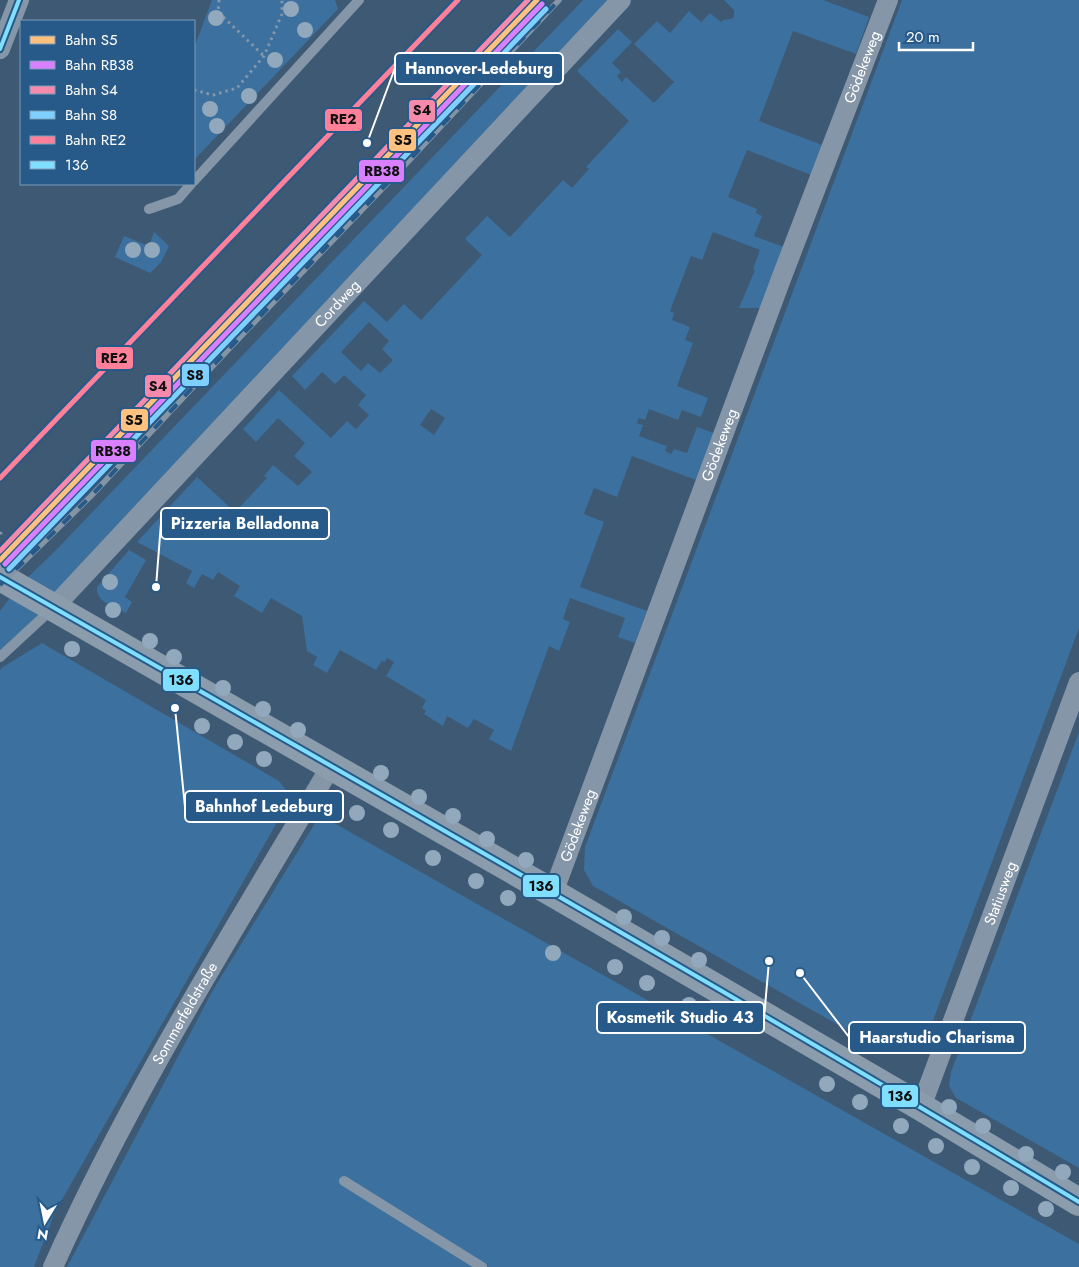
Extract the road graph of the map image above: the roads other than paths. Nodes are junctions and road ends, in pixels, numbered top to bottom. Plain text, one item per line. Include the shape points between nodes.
1 (19, 0) edge
2 (359, 0) edge
3 (621, 0) edge
4 (888, 0) edge
5 (0, 49) edge
6 (195, 180) edge
7 (190, 185) edge
8 (149, 209) dead end
9 (0, 578) edge
10 (54, 608) junction
11 (0, 658) edge
12 (1079, 682) edge
13 (331, 766) junction
14 (553, 892) junction
15 (920, 1107) junction
16 (344, 1181) dead end
17 (1079, 1202) edge
18 (53, 1267) edge
19 (482, 1267) edge

1 - 5 street
2 - 6 lane
3 - 10 street, Cordweg
4 - 14 street, Gödekeweg via 777,288
7 - 8 lane via 178,199
9 - 10 street
10 - 11 lane
10 - 13 street
12 - 15 street, Statiusweg
13 - 14 street
13 - 18 street, Sommerfeldstraße via 125,1121
14 - 15 street
15 - 17 street
16 - 19 lane

